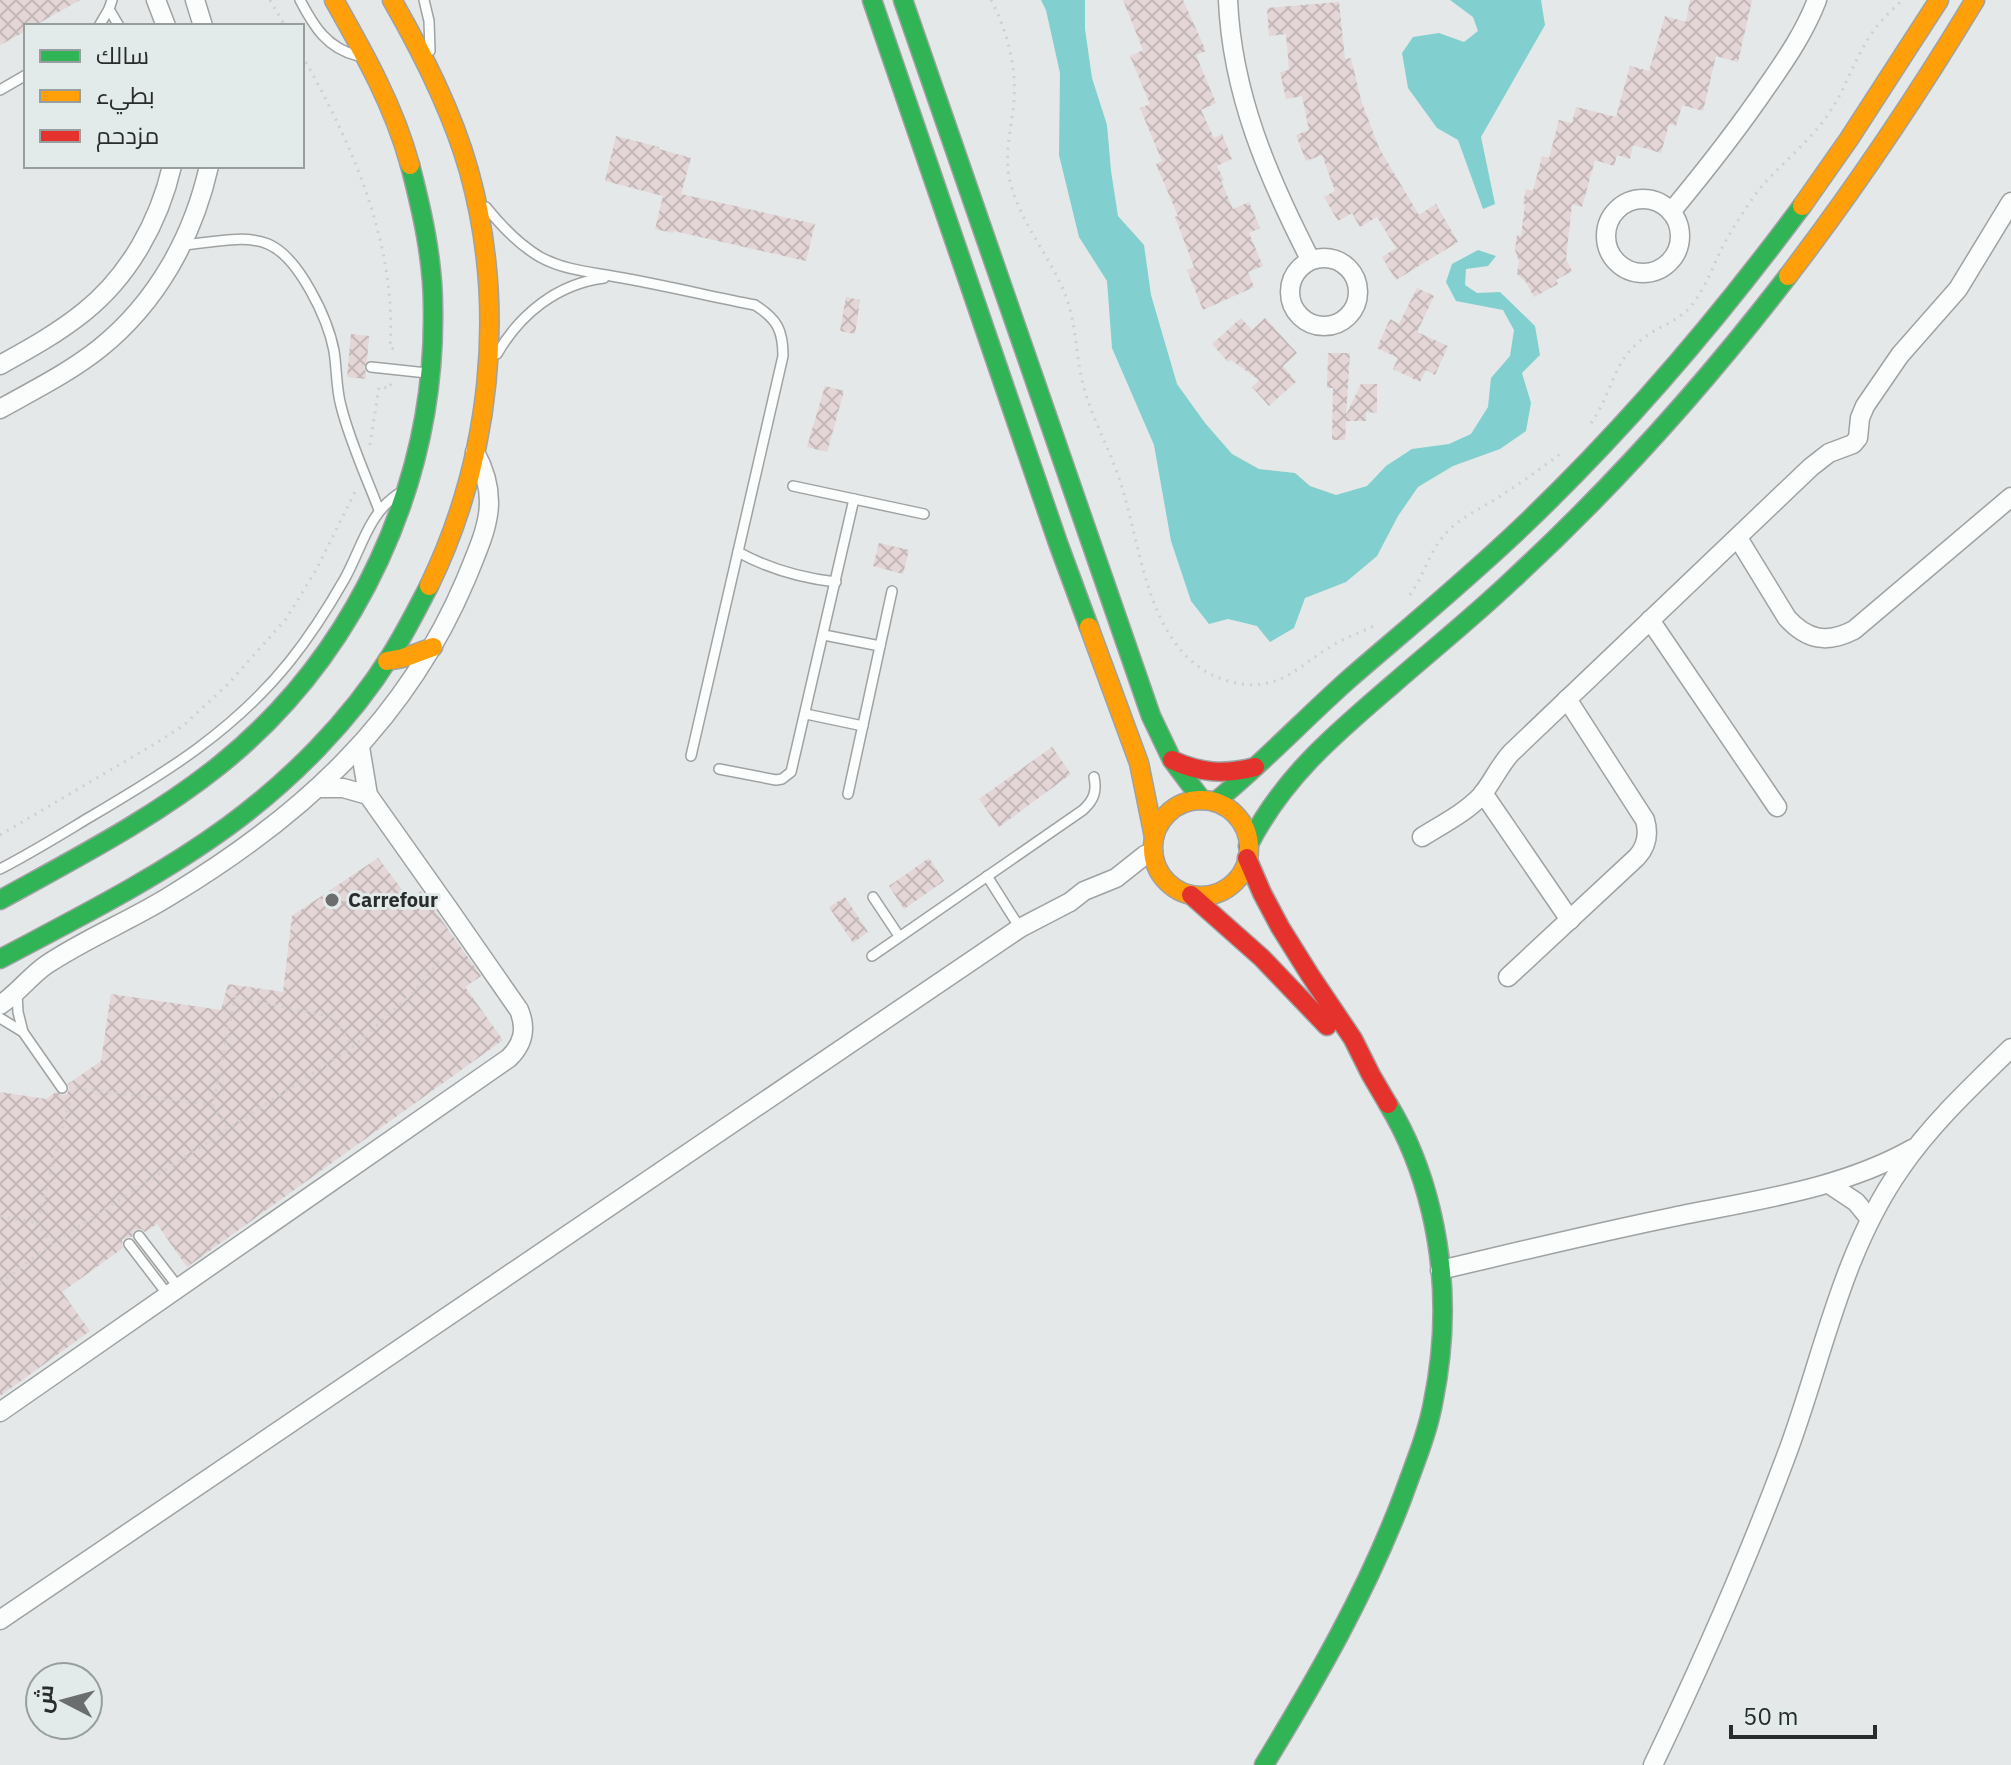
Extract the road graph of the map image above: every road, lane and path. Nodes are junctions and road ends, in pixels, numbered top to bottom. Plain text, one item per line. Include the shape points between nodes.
1 (156, 0) edge
2 (195, 0) edge
3 (270, 0) edge
4 (300, 0) edge
5 (334, 0) edge
6 (392, 0) edge
7 (424, 0) edge
8 (872, 0) edge
9 (903, 0) edge
10 (991, 0) edge
11 (1228, 0) edge
12 (1817, 0) edge
13 (1903, 0) edge
14 (1939, 0) edge
15 (1975, 0) edge
16 (111, 5) edge
17 (100, 24) edge
18 (118, 24) edge
19 (164, 24) edge
20 (202, 24) edge
21 (284, 24) edge
22 (368, 58) junction
23 (304, 59) edge
24 (430, 71) junction
25 (24, 76) edge
26 (0, 90) edge
27 (171, 168) edge
28 (208, 168) edge
29 (475, 194) junction
30 (2011, 202) edge
31 (1671, 212) junction
32 (183, 245) junction
33 (1310, 259) dead end
34 (615, 276) junction
35 (0, 365) edge
36 (371, 367) dead end
37 (392, 369) junction
38 (431, 373) junction
39 (488, 376) junction
40 (0, 409) edge
41 (1590, 425) dead end
42 (1570, 447) dead end
43 (475, 452) junction
44 (364, 469) junction
45 (793, 486) dead end
46 (409, 489) junction
47 (2011, 497) edge
48 (854, 499) junction
49 (379, 510) junction
50 (924, 514) dead end
51 (1738, 538) junction
52 (738, 552) junction
53 (836, 582) junction
54 (892, 591) dead end
55 (1409, 597) dead end
56 (1650, 620) junction
57 (1378, 624) dead end
58 (824, 635) junction
59 (880, 646) junction
60 (433, 647) junction
61 (387, 661) junction
62 (1567, 699) junction
63 (806, 714) junction
64 (863, 726) junction
65 (360, 747) junction
66 (691, 756) dead end
67 (1172, 760) junction
68 (1258, 766) junction
69 (719, 769) dead end
70 (1094, 777) dead end
71 (318, 788) junction
72 (1483, 793) junction
73 (848, 794) dead end
74 (368, 795) junction
75 (1208, 801) junction
76 (1777, 807) dead end
77 (0, 835) edge
78 (1422, 837) dead end
79 (1153, 844) junction
80 (1248, 852) junction
81 (0, 869) edge
82 (987, 876) junction
83 (1191, 895) junction
84 (873, 897) dead end
85 (0, 900) edge
86 (1570, 920) junction
87 (1020, 928) junction
88 (899, 936) junction
89 (872, 956) dead end
90 (0, 959) edge
91 (441, 959) dead end
92 (1508, 977) dead end
93 (17, 992) junction
94 (0, 1005) edge
95 (0, 1018) edge
96 (23, 1032) junction
97 (353, 1047) junction
98 (2011, 1048) edge
99 (1366, 1068) junction
100 (62, 1088) dead end
101 (213, 1105) junction
102 (228, 1128) junction
103 (1916, 1146) junction
104 (1829, 1184) junction
105 (0, 1216) edge
106 (1870, 1219) junction
107 (37, 1223) junction
108 (139, 1236) dead end
109 (52, 1244) junction
110 (129, 1244) dead end
111 (1440, 1270) junction
112 (0, 1283) edge
113 (174, 1292) junction
114 (0, 1412) edge
115 (0, 1620) edge
116 (1264, 1765) edge
117 (1653, 1765) edge

1 - 19 street
2 - 20 street
3 - 21 path
4 - 22 lane via 332,45
5 - 22 street
6 - 24 street
7 - 24 lane
8 - 79 street via 1139,763
9 - 67 street via 1151,716
10 - 57 path via 1013,69 1008,152 1013,193 1062,286 1087,396 1124,493 1149,593 1171,636 1207,672 1255,685 1293,674 1329,647
11 - 33 street via 1234,53 1255,139
12 - 31 street via 1802,34 1757,101
13 - 41 path via 1865,43 1817,130 1755,195 1697,299 1633,348
14 - 68 street via 1801,208 1655,387 1530,519
15 - 80 street via 1849,194 1715,365 1542,551 1315,753 1277,796
16 - 17 lane
16 - 18 lane
22 - 38 street via 389,102 419,196 433,294
23 - 37 path via 345,137 378,233 389,291
24 - 29 street
25 - 26 lane
27 - 35 street via 150,229 121,274 84,312
28 - 32 street
29 - 34 lane via 511,236 541,257 575,270
29 - 39 street via 487,291
30 - 51 street via 1958,289 1900,355 1865,406 1858,438 1820,459
31 - 31 street via 1644,198 1616,210 1606,229 1614,259 1641,273 1669,261 1679,242
32 - 40 street via 155,291 120,330 80,363
32 - 44 lane via 251,240 265,242 288,258 327,325 341,406
34 - 39 lane via 573,285 533,310 507,338
34 - 52 lane via 755,305 778,325 783,356
36 - 37 lane
37 - 38 lane
37 - 44 path via 390,388 379,387
38 - 46 street
39 - 43 street
42 - 55 path via 1449,530
43 - 60 street via 487,477 487,520
43 - 61 street via 439,563
44 - 49 lane
44 - 77 path via 316,570 286,619 227,685 184,725
45 - 48 lane
46 - 49 lane
46 - 85 street via 366,592 288,702 249,741 164,806
47 - 51 street via 1854,630 1831,639 1795,627
48 - 50 lane
48 - 53 lane
49 - 81 lane via 310,635 242,713 180,763
51 - 56 street
52 - 53 lane via 785,572
52 - 66 lane
53 - 58 lane
54 - 59 lane
56 - 62 street
56 - 76 street
58 - 59 lane
58 - 63 lane
59 - 64 lane
60 - 61 street
60 - 65 street
61 - 90 street via 321,745 245,813 182,857
62 - 72 street via 1505,759
62 - 86 street via 1647,828 1637,857
63 - 64 lane
63 - 69 lane via 787,776 776,780
64 - 73 lane
65 - 71 street
65 - 74 street
67 - 68 street via 1206,773
67 - 75 street
68 - 75 street
70 - 82 lane via 1090,803
71 - 74 street
71 - 93 street via 245,848 172,896 44,966
72 - 78 street
72 - 86 street
74 - 113 street via 519,1010 522,1041 497,1067
75 - 79 street via 1186,802 1171,810
75 - 80 street via 1239,819
79 - 83 street via 1161,875
79 - 87 street via 1116,878
80 - 83 street via 1243,870 1227,888
80 - 99 street via 1277,923
82 - 87 lane
82 - 88 lane
83 - 99 street via 1281,976
84 - 88 lane
86 - 92 street
87 - 115 street
88 - 89 lane
91 - 97 path via 414,992
93 - 94 street
93 - 96 lane
95 - 96 lane
96 - 100 lane
97 - 101 path via 333,1017 235,997
97 - 102 path
98 - 103 street
99 - 111 street via 1413,1153 1430,1207
101 - 102 path
101 - 107 path via 74,1087
102 - 109 path
103 - 104 street
103 - 106 street
104 - 106 street
104 - 111 street
105 - 107 path
106 - 117 street via 1762,1521
107 - 109 path
108 - 113 lane
109 - 112 path
110 - 113 lane
111 - 116 street via 1439,1372 1400,1505 1359,1597
113 - 114 street

